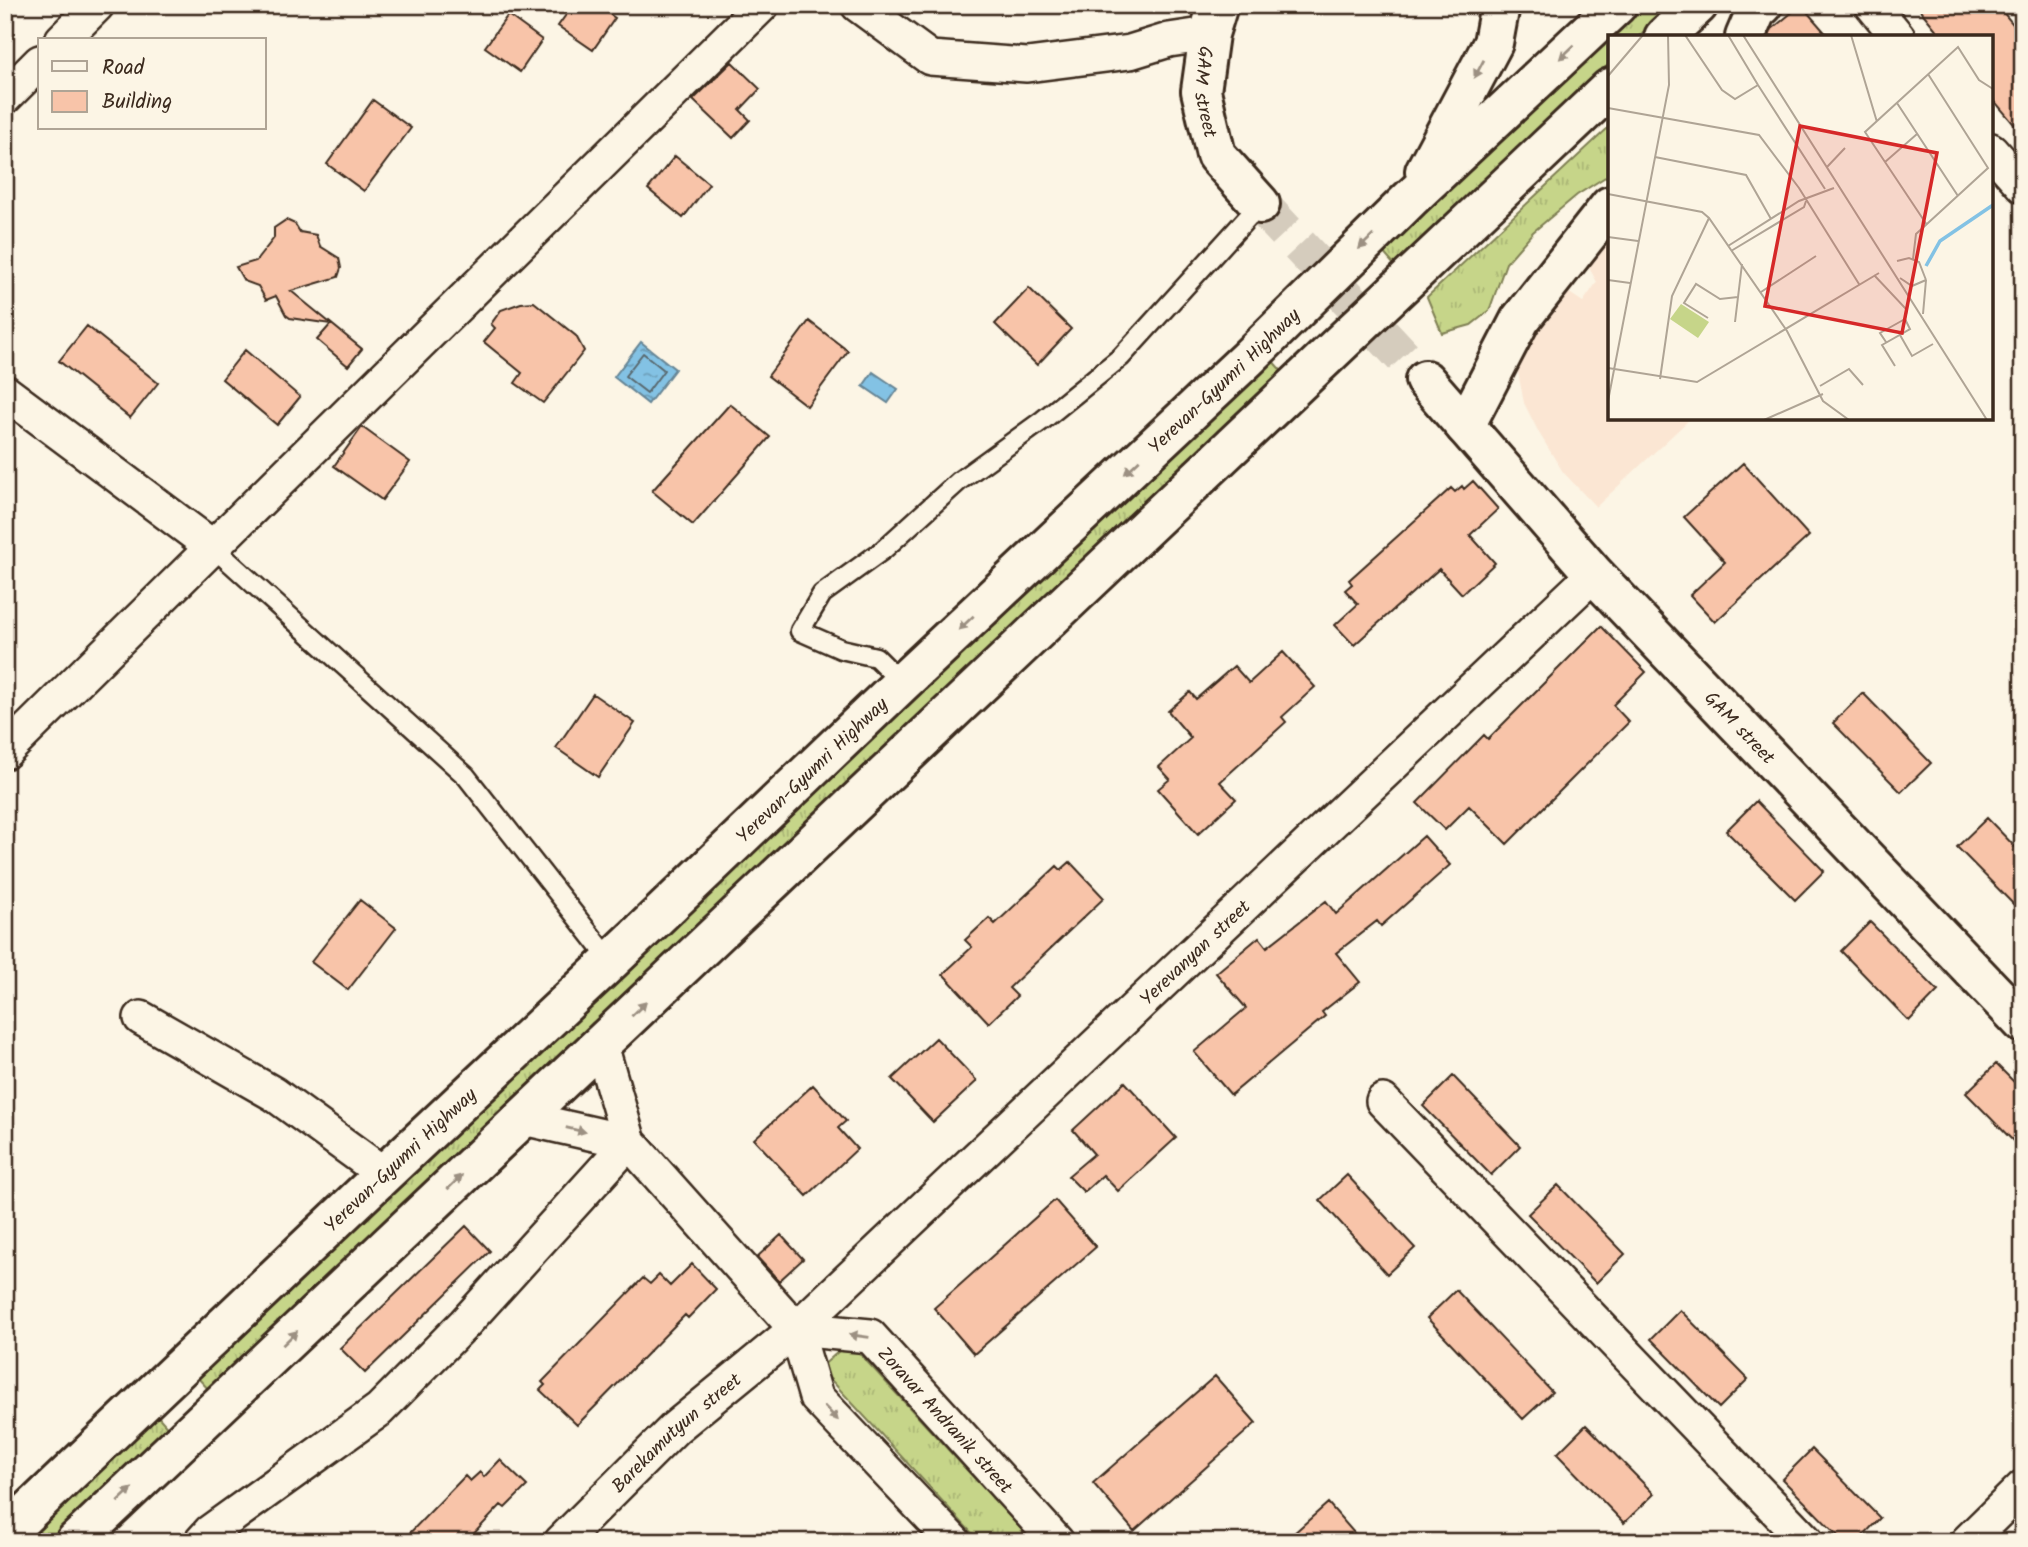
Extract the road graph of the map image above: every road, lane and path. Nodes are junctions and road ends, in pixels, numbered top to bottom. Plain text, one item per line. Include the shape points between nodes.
1 (97, 5) edge
2 (762, 5) edge
3 (858, 5) edge
4 (1500, 5) edge
5 (1617, 5) edge
6 (1698, 5) edge
7 (1763, 5) edge
8 (1872, 5) edge
9 (1213, 20) edge
10 (1666, 35) edge
11 (1746, 35) edge
12 (1896, 35) edge
13 (64, 38) edge
14 (38, 64) edge
15 (1608, 90) edge
16 (5, 97) edge
17 (1993, 152) edge
18 (2023, 186) edge
19 (1410, 199) junction
20 (1260, 204) joint
21 (1608, 209) edge
22 (1425, 380) tunnel mouth
23 (5, 392) edge
24 (1465, 426) junction
25 (214, 548) junction
26 (1594, 574) junction
27 (902, 683) junction
28 (5, 751) edge
29 (611, 961) junction
30 (141, 1018) dead end
31 (2023, 1023) edge
32 (601, 1045) junction
33 (1383, 1101) dead end
34 (523, 1118) junction
35 (629, 1142) junction
36 (384, 1174) junction
37 (796, 1329) junction
38 (163, 1384) junction
39 (201, 1423) junction
40 (2023, 1487) edge
41 (5, 1534) edge
42 (75, 1542) edge
43 (201, 1542) edge
44 (561, 1542) edge
45 (954, 1542) edge
46 (1057, 1542) edge
47 (1807, 1542) edge
48 (1967, 1542) edge

1 - 13 street
2 - 25 street
3 - 9 street via 930,58 1027,65 1130,52
4 -> 19 main road via 1493,43
5 -> 19 main road, Yerevan-Gyumri Highway
6 - 10 main road
7 - 11 main road
8 - 12 street
9 - 20 main road, GAM street via 1201,91 1216,155
14 - 16 street
32 -> 15 main road
17 - 18 street
19 -> 27 main road, Yerevan-Gyumri Highway
20 - 27 lane via 1121,357 822,594 800,631 841,649 876,657
21 - 24 main road via 1520,320
22 - 24 main road, GAM street
23 - 25 street
24 - 26 main road, GAM street
25 - 28 street
25 - 29 lane via 466,776
26 - 31 main road, GAM street
26 - 37 street, Yerevanyan street
27 - 29 main road, Yerevan-Gyumri Highway
29 - 36 main road, Yerevan-Gyumri Highway
30 - 36 street via 274,1094
32 - 34 main road
32 - 35 street
33 - 47 street
34 -> 35 street
39 -> 34 main road
35 - 37 street
35 - 43 street via 465,1323 379,1410
36 - 38 main road, Yerevan-Gyumri Highway
37 - 44 street, Barekamutyun street via 676,1428
37 -> 45 street via 816,1397
46 -> 37 street, Zoravar Andranik street via 870,1336
38 - 39 main road
38 - 41 main road, Yerevan-Gyumri Highway
42 -> 39 main road
40 - 48 street

